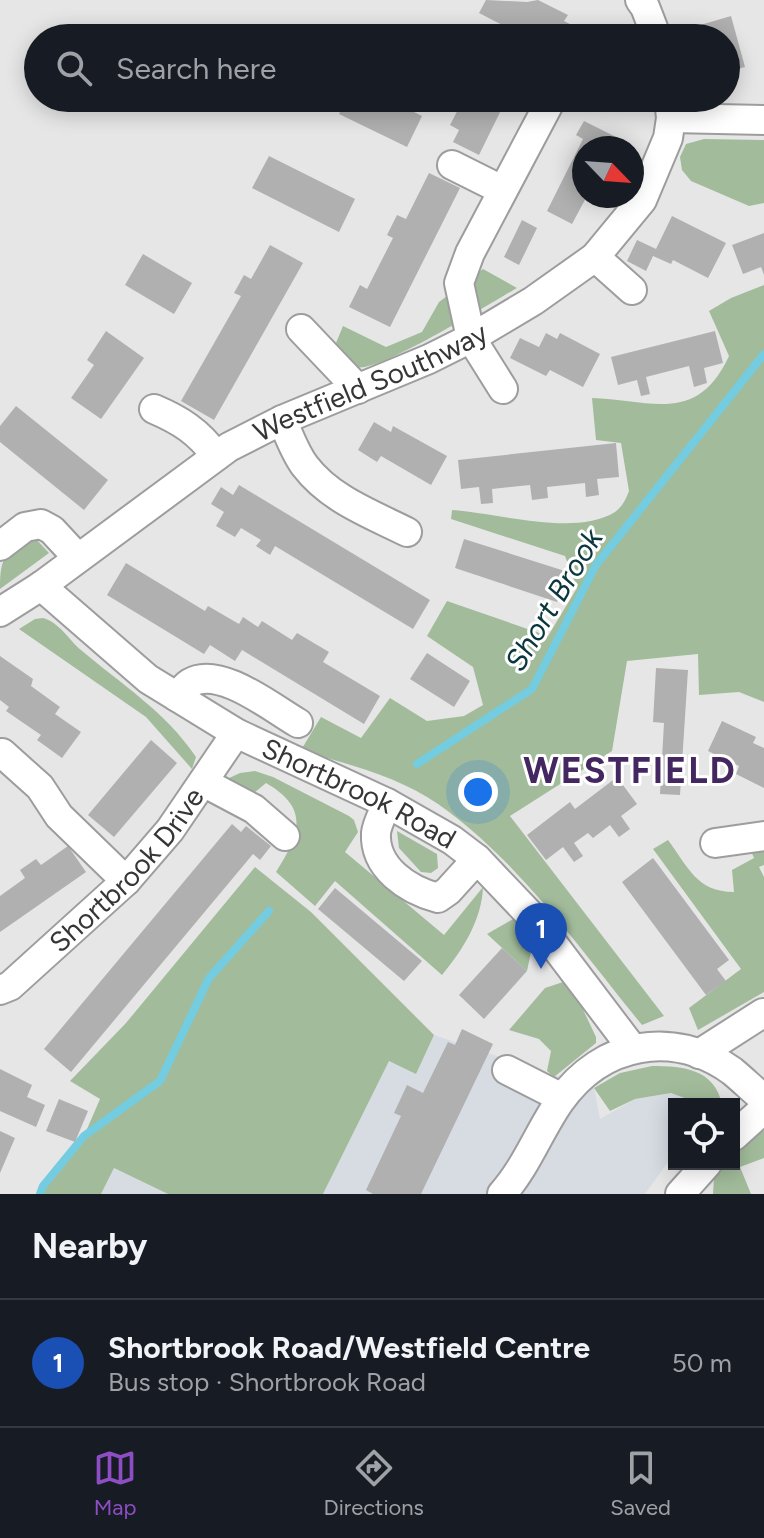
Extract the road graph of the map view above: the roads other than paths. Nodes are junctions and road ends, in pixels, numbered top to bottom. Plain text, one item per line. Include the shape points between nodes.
1 (640, 0) edge
2 (652, 24) edge
3 (544, 112) edge
4 (670, 112) edge
5 (701, 112) edge
6 (764, 120) edge
7 (452, 165) dead end
8 (502, 190) junction
9 (595, 257) junction
10 (632, 290) dead end
11 (301, 329) dead end
12 (471, 338) junction
13 (358, 389) junction
14 (503, 389) dead end
15 (154, 409) dead end
16 (282, 420) junction
17 (216, 456) junction
18 (407, 532) dead end
19 (0, 546) edge
20 (78, 558) junction
21 (41, 586) junction
22 (0, 612) edge
23 (177, 697) junction
24 (298, 723) dead end
25 (236, 733) junction
26 (2, 753) dead end
27 (203, 782) junction
28 (387, 803) junction
29 (285, 836) dead end
30 (764, 836) edge
31 (715, 843) dead end
32 (477, 859) junction
33 (126, 881) junction
34 (0, 990) edge
35 (763, 1013) edge
36 (632, 1048) junction
37 (699, 1054) junction
38 (507, 1070) dead end
39 (562, 1098) junction
40 (764, 1099) edge
41 (764, 1109) edge
42 (740, 1131) edge
43 (702, 1170) edge
44 (502, 1194) edge
45 (680, 1194) edge

1 - 2 street
3 - 8 street
4 - 9 street, Westfield Southway via 668,138 642,200
5 - 6 street
7 - 8 street
8 - 12 street via 459,283
9 - 10 street
9 - 12 street, Westfield Southway
11 - 13 street
12 - 13 street, Westfield Southway
12 - 14 street
13 - 16 street, Westfield Southway
15 - 17 street via 187,425
16 - 17 street, Westfield Southway
16 - 18 street via 304,464 320,482
17 - 20 street, Westfield Southway
19 - 20 street via 25,527 41,524
20 - 21 street, Westfield Southway
21 - 22 street, Westfield Southway
21 - 23 street, Shortbrook Road via 148,679
23 - 24 street via 189,683 207,677 228,681
23 - 25 street, Shortbrook Road
25 - 27 street, Shortbrook Drive
25 - 28 street, Shortbrook Road
26 - 33 street
27 - 29 street via 254,809
27 - 33 street, Shortbrook Drive
28 - 32 street, Shortbrook Road
28 - 32 street via 376,832 380,857 411,888 438,898
30 - 31 street
32 - 36 street, Shortbrook Road via 535,920
33 - 34 street, Shortbrook Drive
35 - 37 street
36 - 37 street via 672,1047
36 - 39 street via 603,1061
37 - 40 street via 730,1070
38 - 39 street
39 - 44 street
41 - 42 street
43 - 45 street

